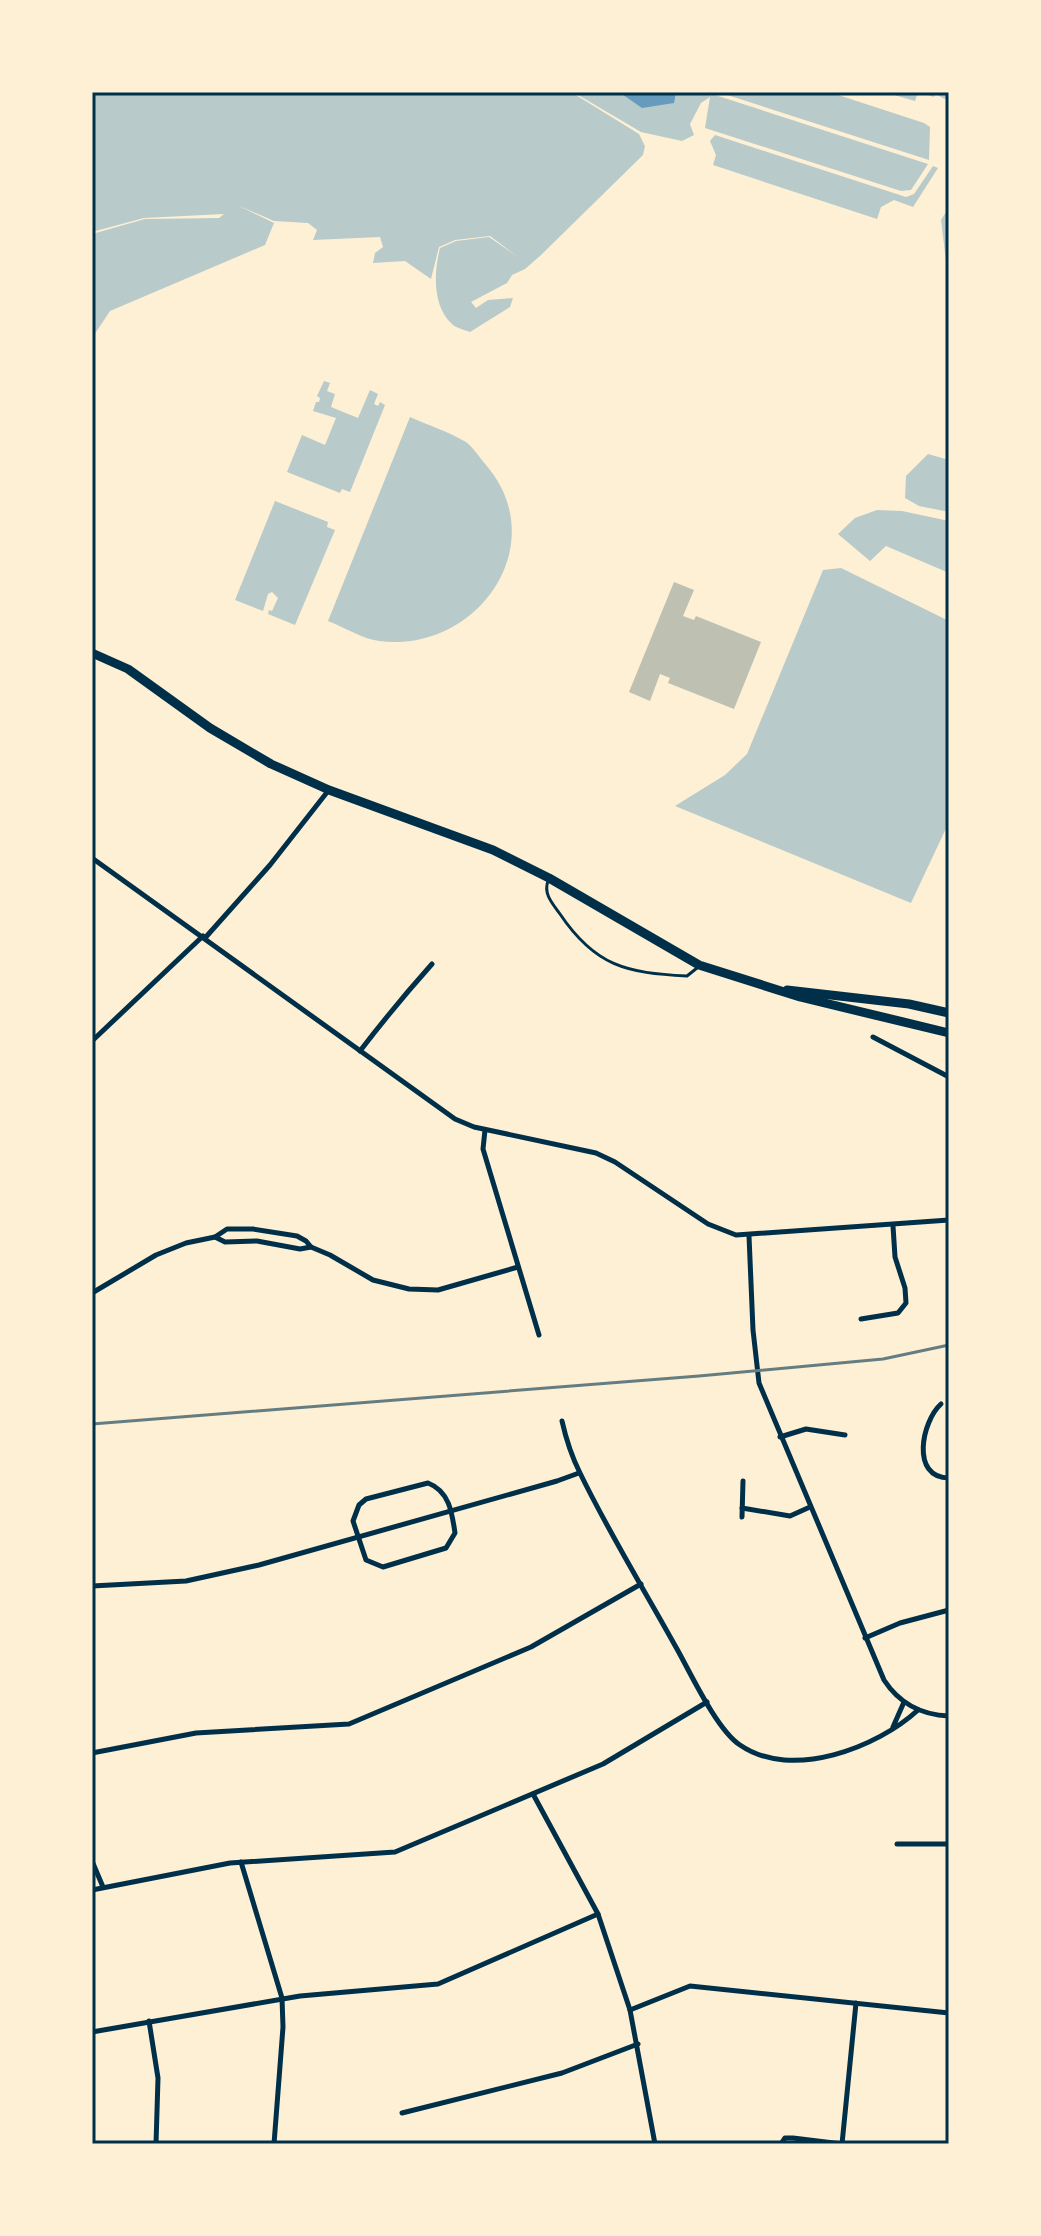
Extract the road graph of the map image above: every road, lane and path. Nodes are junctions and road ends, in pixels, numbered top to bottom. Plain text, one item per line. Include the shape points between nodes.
1 (92, 653) edge
2 (329, 790) junction
3 (92, 858) edge
4 (549, 878) junction
5 (204, 937) junction
6 (432, 964) dead end
7 (699, 965) junction
8 (779, 990) junction
9 (949, 1013) edge
10 (949, 1033) edge
11 (873, 1037) dead end
12 (92, 1041) edge
13 (360, 1051) junction
14 (949, 1077) edge
15 (485, 1130) junction
16 (949, 1220) edge
17 (893, 1226) junction
18 (749, 1236) junction
19 (215, 1237) junction
20 (311, 1247) junction
21 (518, 1267) junction
22 (92, 1293) edge
23 (861, 1319) dead end
24 (539, 1335) dead end
25 (941, 1404) dead end
26 (562, 1421) dead end
27 (845, 1435) dead end
28 (780, 1437) junction
29 (579, 1473) junction
30 (949, 1478) edge
31 (743, 1481) dead end
32 (810, 1507) junction
33 (742, 1508) junction
34 (451, 1512) junction
35 (742, 1517) dead end
36 (357, 1538) junction
37 (641, 1584) junction
38 (92, 1586) edge
39 (949, 1610) edge
40 (865, 1638) junction
41 (707, 1702) junction
42 (904, 1702) junction
43 (918, 1710) junction
44 (949, 1716) edge
45 (893, 1727) junction
46 (92, 1753) edge
47 (533, 1794) junction
48 (897, 1844) dead end
49 (949, 1844) edge
50 (92, 1861) edge
51 (241, 1862) junction
52 (103, 1887) junction
53 (92, 1890) edge
54 (598, 1914) junction
55 (282, 1998) junction
56 (856, 2003) junction
57 (630, 2010) junction
58 (949, 2013) edge
59 (149, 2021) junction
60 (92, 2032) edge
61 (638, 2044) junction
62 (402, 2113) dead end
63 (156, 2144) edge
64 (274, 2144) edge
65 (655, 2144) edge
66 (781, 2144) edge
67 (842, 2144) edge

1 - 2 main road via 128,669 271,764
2 - 4 main road via 493,850
2 - 5 street
3 - 5 street
4 - 7 main road
4 - 7 lane via 549,898 594,954 659,975 687,976
5 - 12 street
5 - 13 street
6 - 13 street
7 - 8 main road
8 - 9 main road
8 - 10 main road
11 - 14 street
13 - 15 street via 455,1119
15 - 18 street via 596,1153 708,1224
15 - 21 street via 483,1149
16 - 17 street
17 - 18 street
17 - 23 street via 906,1303 898,1313
18 - 28 street via 759,1383
19 - 20 street
19 - 20 street via 227,1229 253,1229 297,1236
19 - 22 street via 171,1248
20 - 21 street via 373,1280 409,1289 438,1290
21 - 24 street
25 - 30 street via 924,1434 924,1457 931,1472
26 - 29 street
27 - 28 street via 806,1429
28 - 32 street
29 - 34 street
29 - 37 street
31 - 33 street
32 - 33 street via 790,1516
32 - 40 street
33 - 35 street
34 - 36 street
34 - 36 street via 443,1491 432,1484 409,1487 363,1501 353,1517
34 - 36 street via 455,1533 446,1548 383,1567 363,1558
36 - 38 street via 186,1581
37 - 41 street
37 - 46 street via 531,1647 349,1724 196,1733
39 - 40 street
40 - 42 street via 884,1680
41 - 45 street via 739,1745 776,1759 842,1752
41 - 47 street via 603,1764
42 - 43 street
42 - 45 street
43 - 44 street
43 - 45 street
47 - 51 street via 395,1852
47 - 54 street
48 - 49 street
50 - 52 street
51 - 52 street
51 - 55 street
52 - 53 street
54 - 55 street via 438,1984
54 - 57 street
55 - 59 street
55 - 64 street
56 - 57 street via 690,1986
56 - 58 street
56 - 67 street
57 - 61 street
59 - 60 street
59 - 63 street via 158,2078
61 - 62 street via 562,2073
61 - 65 street
66 - 67 street via 785,2138

